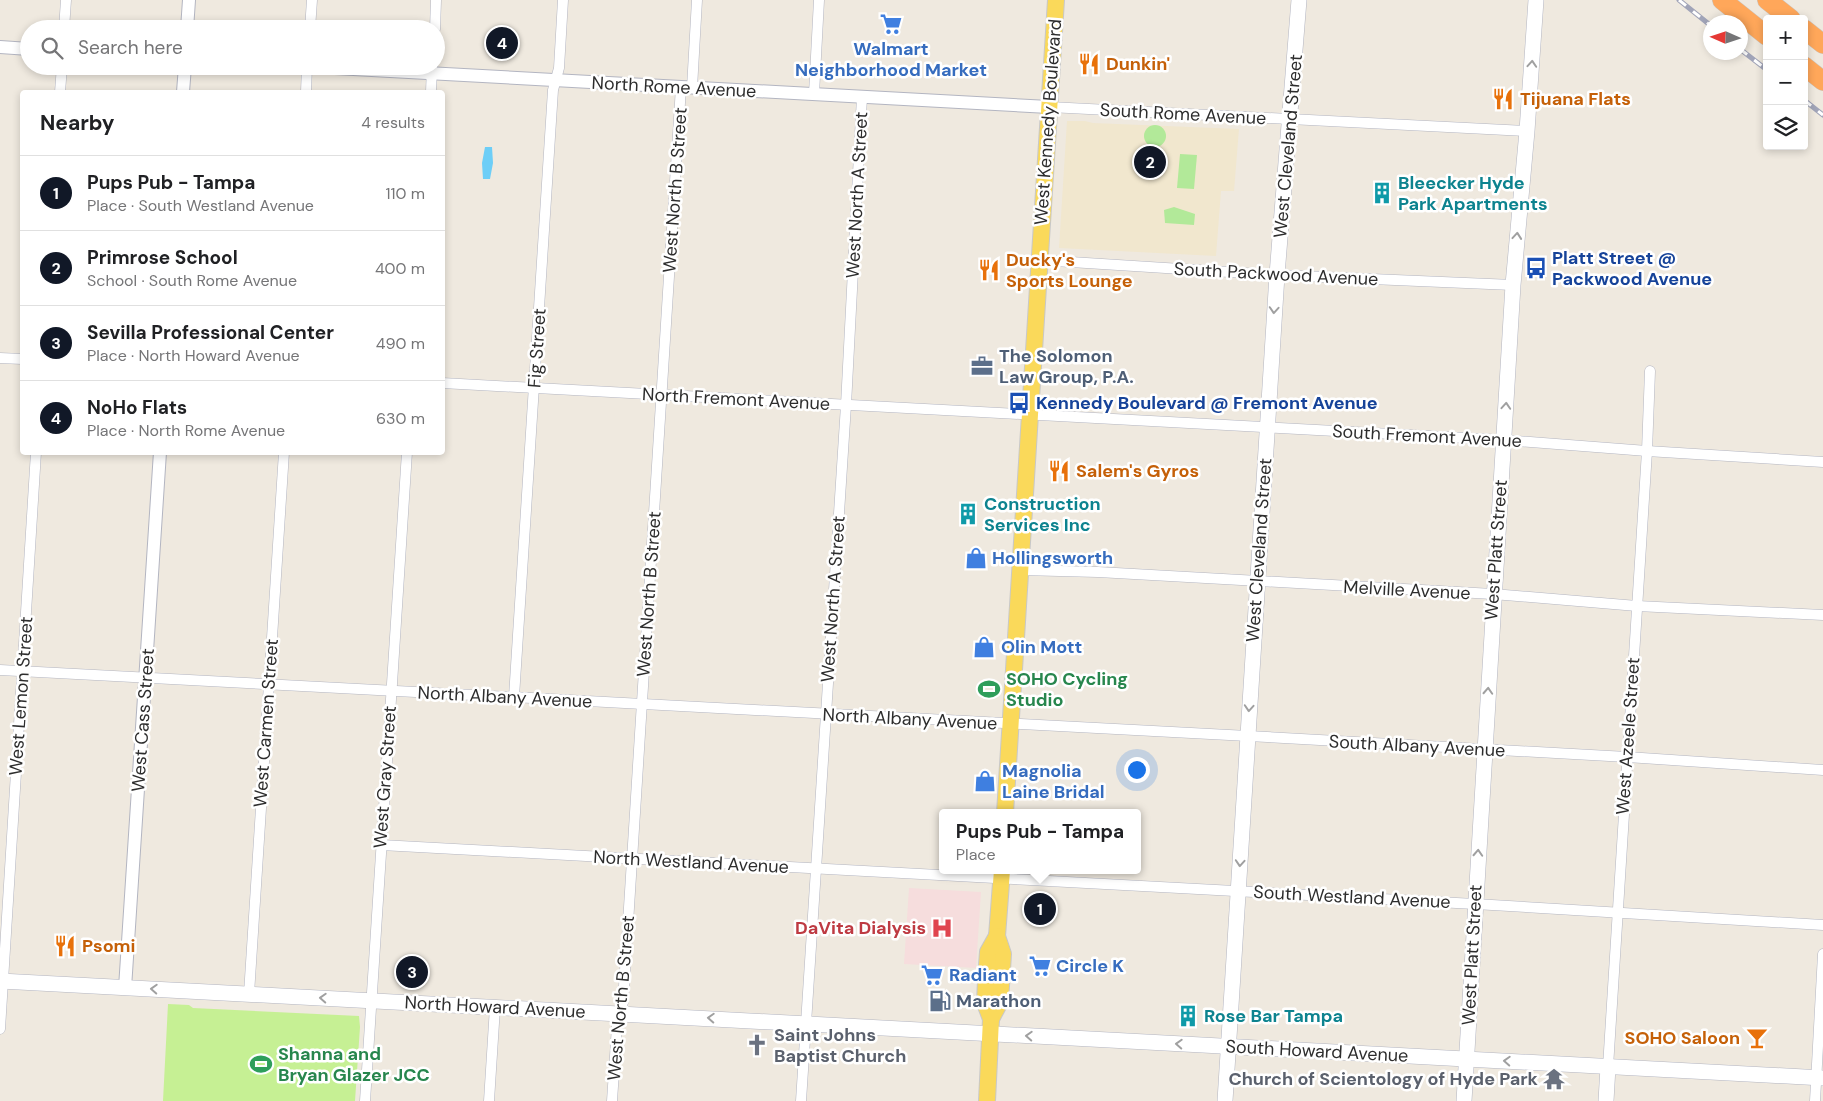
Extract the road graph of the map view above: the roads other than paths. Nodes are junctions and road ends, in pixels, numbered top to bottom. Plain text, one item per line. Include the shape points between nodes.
1 (66, 0) edge
2 (189, 0) edge
3 (312, 0) edge
4 (436, 0) edge
5 (563, 0) edge
6 (697, 0) edge
7 (818, 0) edge
8 (1056, 0) edge
9 (1299, 0) edge
10 (1536, 0) edge
11 (1722, 0) edge
12 (1767, 0) edge
13 (1786, 15) edge
14 (65, 20) edge
15 (188, 20) edge
16 (311, 20) edge
17 (435, 20) edge
18 (1808, 32) edge
19 (1763, 33) edge
20 (1823, 44) edge
21 (0, 47) edge
22 (20, 48) edge
23 (1808, 69) edge
24 (445, 71) edge
25 (61, 75) edge
26 (184, 75) edge
27 (307, 75) edge
28 (432, 75) edge
29 (556, 80) junction
30 (1823, 81) edge
31 (687, 87) junction
32 (60, 90) edge
33 (183, 90) edge
34 (306, 90) edge
35 (431, 90) edge
36 (814, 94) junction
37 (862, 97) junction
38 (1049, 107) junction
39 (1290, 119) junction
40 (1527, 130) junction
41 (1040, 260) junction
42 (1277, 275) junction
43 (1513, 285) junction
44 (0, 358) edge
45 (20, 359) edge
46 (1650, 371) dead end
47 (445, 383) edge
48 (534, 388) junction
49 (662, 395) junction
50 (846, 405) junction
51 (1030, 415) junction
52 (1267, 427) junction
53 (1503, 440) junction
54 (1647, 451) junction
55 (36, 455) edge
56 (160, 455) edge
57 (284, 455) edge
58 (407, 455) edge
59 (1823, 462) edge
60 (1021, 570) junction
61 (1258, 582) junction
62 (1493, 594) junction
63 (1637, 606) junction
64 (1823, 615) edge
65 (0, 670) edge
66 (23, 671) junction
67 (145, 677) junction
68 (269, 684) junction
69 (391, 691) junction
70 (514, 697) junction
71 (642, 704) junction
72 (826, 714) junction
73 (1011, 724) junction
74 (1248, 736) junction
75 (1484, 750) junction
76 (1627, 757) junction
77 (1823, 770) edge
78 (1006, 809) edge
79 (381, 845) junction
80 (632, 859) junction
81 (816, 869) junction
82 (939, 873) edge
83 (970, 874) edge
84 (1001, 875) edge
85 (1238, 891) junction
86 (1475, 904) junction
87 (1618, 913) junction
88 (1823, 924) edge
89 (1823, 954) edge
90 (1, 981) edge
91 (125, 988) junction
92 (249, 994) junction
93 (371, 1001) junction
94 (495, 1007) junction
95 (620, 1013) junction
96 (806, 1023) junction
97 (991, 1027) junction
98 (0, 1029) edge
99 (1228, 1046) junction
100 (1466, 1059) junction
101 (1608, 1067) junction
102 (1819, 1078) edge
103 (365, 1101) edge
104 (489, 1101) edge
105 (612, 1101) edge
106 (801, 1101) edge
107 (987, 1101) edge
108 (1225, 1101) edge
109 (1464, 1101) edge
110 (1606, 1101) edge
111 (1814, 1101) edge

1 - 14 street
2 - 15 street
3 - 16 street
4 - 17 street
5 - 29 street, Fig Street
6 - 31 street, West North B Street
7 - 36 street
8 - 38 main road, West Kennedy Boulevard
9 - 39 main road, West Cleveland Street
40 -> 10 main road, West Platt Street
11 - 19 highway
12 - 13 highway
18 - 20 highway
21 - 22 street
23 - 30 highway
24 - 29 street, North Rome Avenue
25 - 32 street
26 - 33 street
27 - 34 street
28 - 35 street
29 - 31 street, North Rome Avenue
29 - 48 street, Fig Street
31 - 36 street, North Rome Avenue
31 - 49 street, West North B Street
36 - 37 street, North Rome Avenue
37 - 38 street, North Rome Avenue
37 - 50 street, West North A Street
38 - 39 street, South Rome Avenue
38 - 41 main road, West Kennedy Boulevard
39 - 40 street, South Rome Avenue
39 - 42 main road, West Cleveland Street
43 -> 40 main road, West Platt Street
41 - 42 street, South Packwood Avenue
41 - 51 main road, West Kennedy Boulevard
42 - 43 street, South Packwood Avenue
42 -> 52 main road, West Cleveland Street
53 -> 43 main road, West Platt Street
44 - 45 street
46 - 54 street, West Azeele Street
47 - 48 street, North Fremont Avenue
48 - 49 street, North Fremont Avenue
48 - 70 street, Fig Street
49 - 50 street, North Fremont Avenue
49 - 71 street, West North B Street
50 - 51 street, North Fremont Avenue
50 - 72 street, West North A Street
51 - 52 street, South Fremont Avenue
51 - 60 main road, West Kennedy Boulevard
52 - 53 street, South Fremont Avenue
52 - 61 main road, West Cleveland Street
53 - 54 street, South Fremont Avenue
53 - 62 main road, West Platt Street
54 - 59 street, South Fremont Avenue
54 - 63 street, West Azeele Street
55 - 66 street, West Lemon Street
56 - 67 street, West Cass Street
57 - 68 street, West Carmen Street
58 - 69 street, West Gray Street
60 - 61 street, Melville Avenue
60 - 73 main road, West Kennedy Boulevard
61 - 62 street, Melville Avenue
61 -> 74 main road, West Cleveland Street
62 - 63 street, Melville Avenue
75 -> 62 main road, West Platt Street
63 - 64 street, Melville Avenue
63 - 76 street, West Azeele Street
65 - 66 street, North Albany Avenue
66 - 67 street, North Albany Avenue
66 - 90 street, West Lemon Street
67 - 68 street, North Albany Avenue
67 - 91 street, West Cass Street
68 - 69 street, North Albany Avenue
68 - 92 street, West Carmen Street
69 - 70 street, North Albany Avenue
69 - 79 street, West Gray Street
70 - 71 street, North Albany Avenue
71 - 72 street, North Albany Avenue
71 - 80 street, West North B Street
72 - 73 street, North Albany Avenue
72 - 81 street, West North A Street
73 - 74 street, South Albany Avenue
73 - 78 main road, West Kennedy Boulevard
74 - 75 street, South Albany Avenue
74 -> 85 main road, West Cleveland Street
75 - 76 street, South Albany Avenue
86 -> 75 main road, West Platt Street
76 - 77 street, South Albany Avenue
76 - 87 street, West Azeele Street
79 - 80 street, North Westland Avenue
79 - 93 street, West Gray Street
80 - 81 street, North Westland Avenue
80 - 95 street, West North B Street
81 - 82 street, North Westland Avenue
81 - 96 street, West North A Street
83 - 84 street, North Westland Avenue
84 - 85 street, South Westland Avenue
84 - 97 main road via 997,936 1004,954 1000,1002
85 - 86 street, South Westland Avenue
85 - 99 main road, West Cleveland Street
86 - 87 street, South Westland Avenue
86 - 100 main road, West Platt Street
87 - 88 street, South Westland Avenue
87 - 101 street, West Azeele Street
89 - 102 street
90 - 91 main road, North Howard Avenue
90 - 98 street, West Lemon Street
92 -> 91 main road, North Howard Avenue
93 -> 92 main road, North Howard Avenue
93 - 94 main road, North Howard Avenue
93 - 103 street, West Gray Street
94 - 95 main road, North Howard Avenue
94 - 104 street
96 -> 95 main road, North Howard Avenue
95 - 105 street, West North B Street
96 - 97 main road, North Howard Avenue
96 - 106 street, West North A Street
99 -> 97 main road, South Howard Avenue
97 - 107 main road
99 - 100 main road, South Howard Avenue
99 - 108 main road, West Cleveland Street
101 -> 100 main road, South Howard Avenue
100 - 109 main road, West Platt Street
101 - 102 main road, South Howard Avenue
101 - 110 main road, West Azeele Street
102 - 111 street

